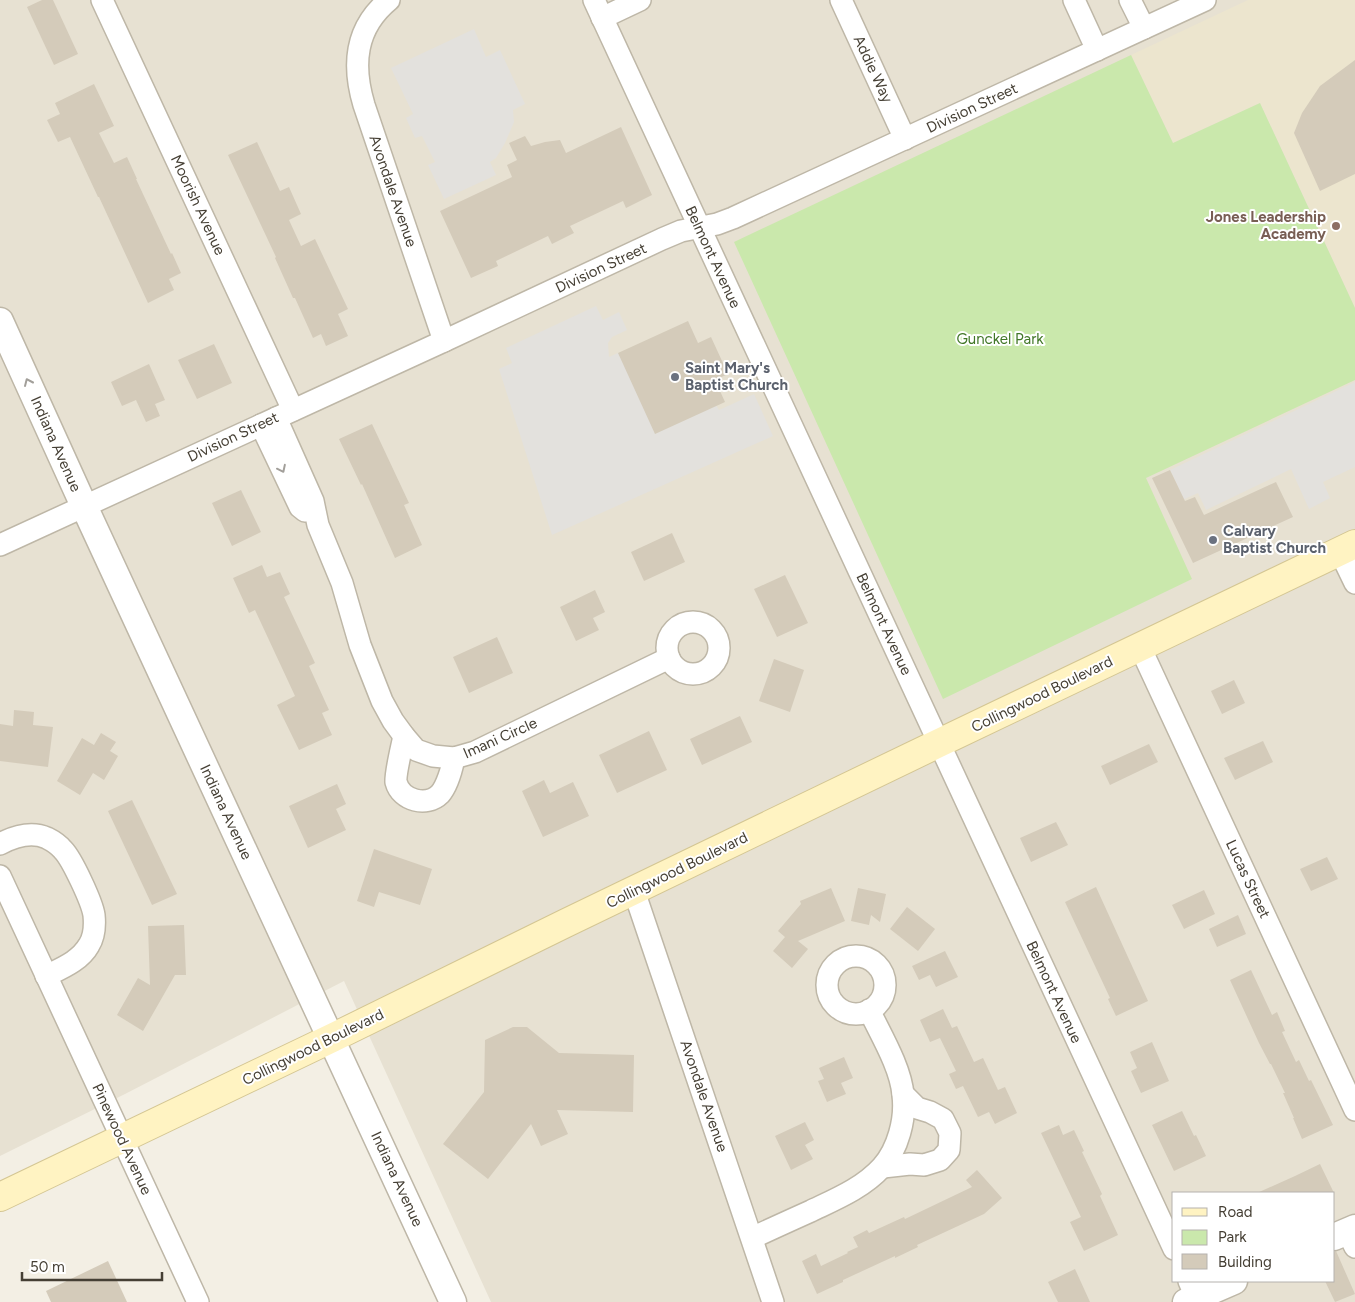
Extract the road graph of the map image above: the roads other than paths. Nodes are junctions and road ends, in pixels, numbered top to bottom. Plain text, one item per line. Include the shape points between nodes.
1 (102, 0) edge
2 (389, 0) edge
3 (640, 0) edge
4 (841, 0) edge
5 (1074, 0) edge
6 (1130, 0) edge
7 (1206, 0) edge
8 (598, 9) edge
9 (1144, 28) junction
10 (1097, 50) junction
11 (905, 139) junction
12 (699, 228) junction
13 (0, 321) edge
14 (444, 342) junction
15 (277, 417) junction
16 (84, 506) junction
17 (0, 545) edge
18 (1348, 548) edge
19 (1355, 583) edge
20 (1140, 647) junction
21 (669, 658) dead end
22 (404, 736) junction
23 (939, 743) junction
24 (454, 758) junction
25 (0, 844) edge
26 (0, 876) edge
27 (634, 891) junction
28 (46, 976) junction
29 (869, 1010) dead end
30 (332, 1038) junction
31 (903, 1094) junction
32 (1355, 1110) edge
33 (122, 1138) junction
34 (883, 1166) junction
35 (0, 1197) edge
36 (752, 1238) junction
37 (1172, 1245) edge
38 (1231, 1282) edge
39 (1192, 1295) edge
40 (198, 1302) edge
41 (454, 1302) edge
42 (773, 1302) edge

1 - 15 street, Moorish Avenue
2 - 14 street, Avondale Avenue via 371,20 362,38 358,52 358,80
3 - 8 street
4 - 11 street, Addie Way
5 - 10 street
6 - 9 street
7 - 9 street, Division Street
8 - 12 street, Belmont Avenue
9 - 10 street, Division Street
10 - 11 street, Division Street
11 - 12 street, Division Street via 733,218
12 - 14 street, Division Street via 662,239
12 - 23 street, Belmont Avenue
16 -> 13 street, Indiana Avenue
14 - 15 street, Division Street
15 - 16 street, Division Street
15 - 22 street, Imani Circle via 300,507 318,525 342,583 360,645 382,701
16 - 17 street, Division Street
16 - 30 street, Indiana Avenue
18 - 19 street
18 - 20 main road, Collingwood Boulevard
20 - 23 main road, Collingwood Boulevard
20 - 32 street, Lucas Street
21 - 24 street, Imani Circle via 475,752
22 - 24 street, Imani Circle via 416,750
22 - 24 street via 396,782 410,799 420,801 440,794 452,771
23 - 27 main road, Collingwood Boulevard
23 - 37 street, Belmont Avenue
25 - 28 street via 23,834 55,843 70,860 91,904 94,927 89,945 74,961
26 - 28 street, Pinewood Avenue
27 - 30 main road, Collingwood Boulevard
27 - 36 street, Avondale Avenue
28 - 33 street, Pinewood Avenue
29 - 31 street via 891,1056
30 - 33 main road, Collingwood Boulevard
30 - 41 street, Indiana Avenue
31 - 34 street via 904,1115 899,1135
31 - 34 street via 917,1108 943,1119 950,1133 949,1150 940,1160 924,1166
33 - 35 main road, Collingwood Boulevard
33 - 40 street, Pinewood Avenue
34 - 36 street via 857,1188
36 - 42 street, Avondale Avenue
38 - 39 street

